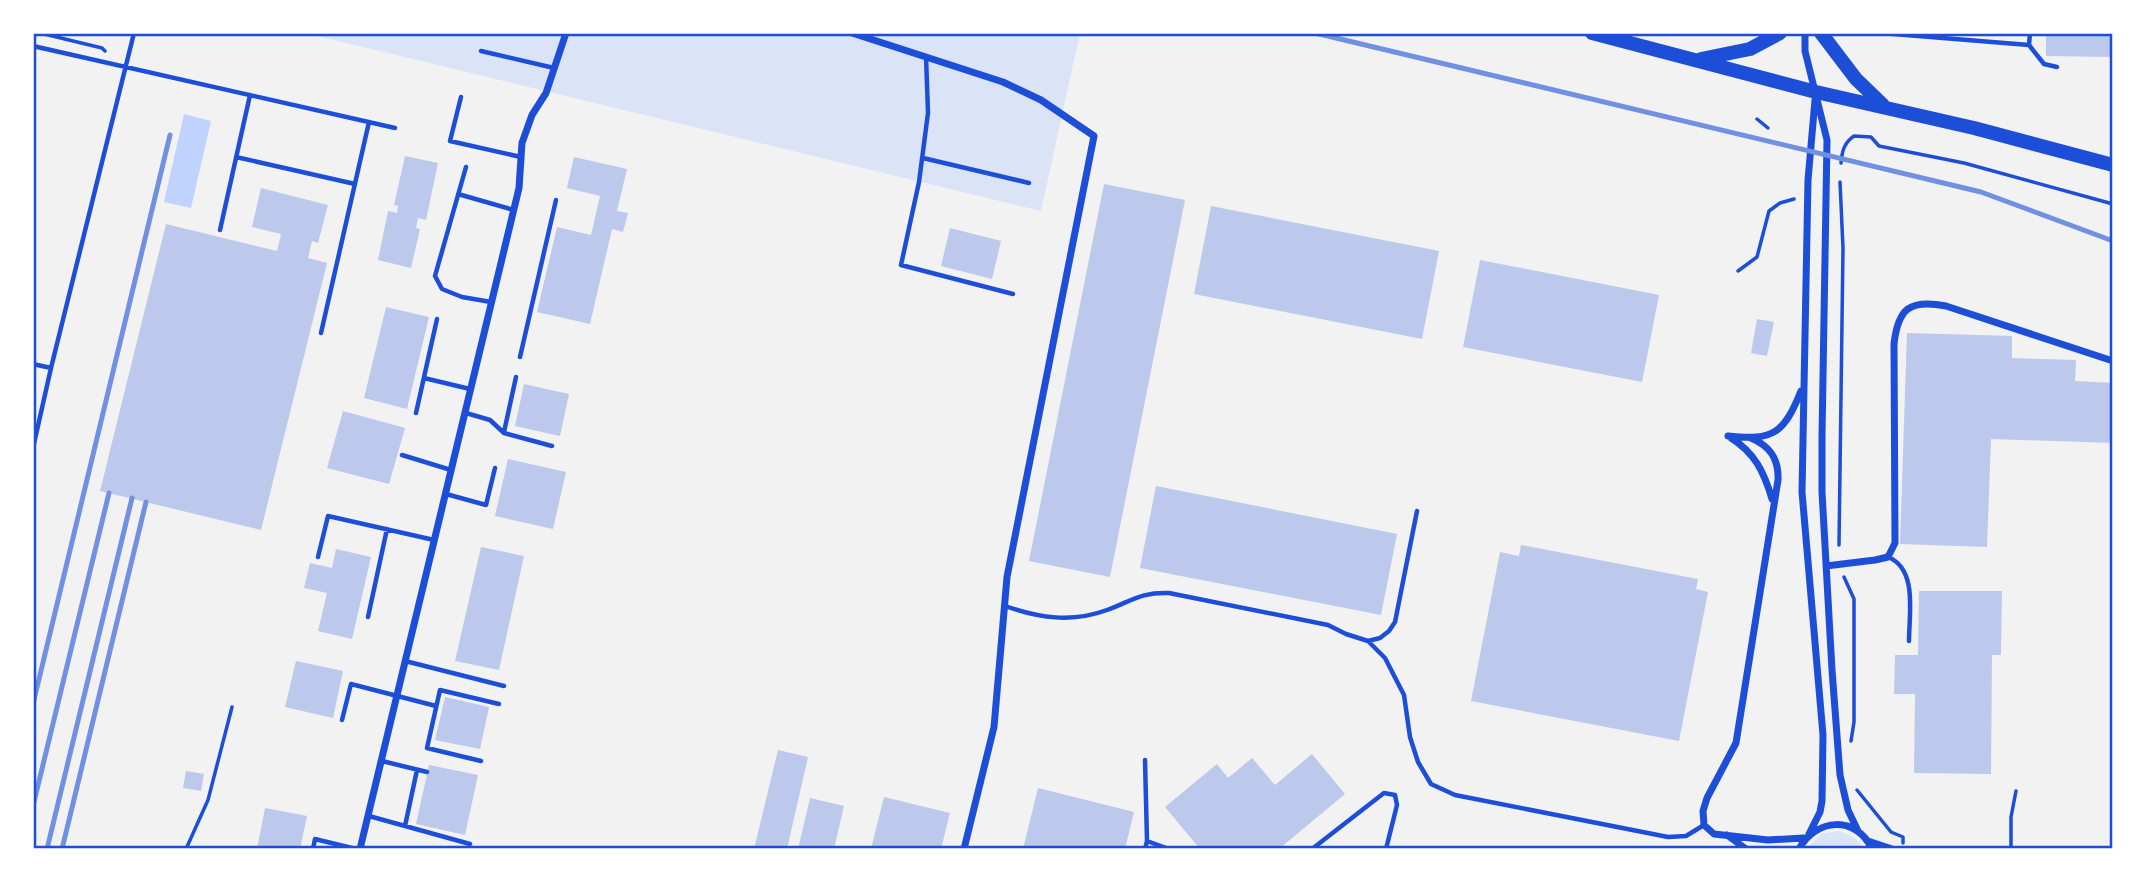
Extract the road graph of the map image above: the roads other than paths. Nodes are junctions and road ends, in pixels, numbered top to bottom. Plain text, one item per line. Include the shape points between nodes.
1 (134, 33) edge
2 (566, 33) edge
3 (852, 33) edge
4 (1592, 33) edge
5 (1780, 33) edge
6 (1805, 33) edge
7 (1821, 33) edge
8 (1881, 33) edge
9 (2030, 33) edge
10 (1612, 36) edge
11 (2029, 45) junction
12 (33, 46) edge
13 (481, 51) dead end
14 (926, 55) junction
15 (1696, 60) junction
16 (125, 67) junction
17 (2057, 67) dead end
18 (555, 68) junction
19 (1816, 92) junction
20 (250, 95) junction
21 (461, 97) dead end
22 (1884, 106) junction
23 (369, 122) junction
24 (395, 128) dead end
25 (236, 157) junction
26 (521, 157) junction
27 (923, 158) junction
28 (2113, 165) edge
29 (466, 167) dead end
30 (1029, 183) dead end
31 (355, 184) junction
32 (458, 194) junction
33 (556, 200) dead end
34 (514, 210) junction
35 (220, 230) dead end
36 (1013, 294) dead end
37 (491, 302) junction
38 (437, 319) dead end
39 (321, 333) dead end
40 (520, 357) dead end
41 (2113, 361) edge
42 (33, 363) edge
43 (51, 368) junction
44 (516, 377) dead end
45 (424, 378) junction
46 (1803, 387) junction
47 (470, 389) junction
48 (465, 412) junction
49 (416, 413) dead end
50 (504, 433) junction
51 (1751, 438) junction
52 (552, 446) dead end
53 (33, 448) edge
54 (402, 455) dead end
55 (495, 468) dead end
56 (451, 470) junction
57 (445, 494) junction
58 (1773, 501) junction
59 (1417, 511) dead end
60 (387, 529) junction
61 (434, 540) junction
62 (1888, 556) junction
63 (318, 557) dead end
64 (1826, 566) junction
65 (1004, 606) junction
66 (368, 617) dead end
67 (1368, 641) junction
68 (1909, 641) dead end
69 (405, 661) junction
70 (504, 686) dead end
71 (397, 695) junction
72 (499, 704) dead end
73 (436, 706) junction
74 (342, 720) dead end
75 (381, 760) junction
76 (1145, 760) dead end
77 (481, 761) dead end
78 (417, 770) junction
79 (427, 772) dead end
80 (368, 815) junction
81 (1704, 825) junction
82 (405, 826) junction
83 (1858, 831) junction
84 (1727, 835) junction
85 (1807, 836) junction
86 (1147, 841) junction
87 (470, 844) dead end
88 (1870, 845) edge
89 (313, 849) edge
90 (358, 849) edge
91 (964, 849) edge
92 (1145, 849) edge
93 (1169, 849) edge
94 (1312, 849) edge
95 (1386, 849) edge
96 (1746, 849) edge
97 (1799, 849) edge
98 (1892, 849) edge

1 - 16 lane
2 - 18 street
3 - 14 street
4 - 10 main road
5 - 15 main road via 1750,49
6 - 19 street
7 - 22 main road via 1856,79
8 - 11 lane
9 - 11 lane
10 - 15 main road
11 - 17 lane via 2044,64
12 - 16 lane
13 - 18 lane
14 - 27 lane via 928,113
14 - 65 street via 1041,100 1094,135
15 - 19 main road
16 - 20 lane
16 - 43 lane
18 - 26 street via 532,115
19 - 22 main road
19 - 46 street via 1808,180
19 - 64 street via 1828,155 1822,436
20 - 23 lane
20 - 25 lane
21 - 26 lane via 450,141
22 - 28 main road
23 - 24 lane
23 - 31 lane
25 - 31 lane
25 - 35 lane
26 - 34 street
27 - 30 lane
27 - 36 lane via 901,265
29 - 32 lane
31 - 39 lane
32 - 34 lane
32 - 37 lane via 435,276 442,289
33 - 40 lane
34 - 37 street
37 - 47 street
38 - 45 lane
41 - 62 street via 1946,306 1925,304 1905,310 1894,344 1895,543
42 - 43 lane
43 - 53 lane
44 - 50 lane
45 - 47 lane
45 - 49 lane
46 - 51 street via 1784,425
46 - 85 street via 1802,492 1823,735 1822,801
47 - 48 street
48 - 50 lane via 490,420
48 - 56 street
50 - 52 lane
51 - 58 street via 1768,448 1776,461
51 - 58 street via 1728,436 1761,467
54 - 56 lane
55 - 57 lane via 485,505
56 - 57 street
57 - 61 street
58 - 81 street via 1736,743 1707,797
59 - 67 lane via 1395,622 1380,638
60 - 61 lane
60 - 63 lane via 328,516
60 - 66 lane
61 - 69 street
62 - 64 street
62 - 68 lane via 1907,574
64 - 83 street via 1840,775
65 - 67 lane via 1059,619 1107,610 1149,592 1169,593 1328,625
65 - 91 street via 994,727
67 - 81 lane via 1385,657 1404,695 1410,737 1431,784 1455,795 1668,838 1686,836
69 - 70 lane
69 - 71 street
71 - 73 lane
71 - 74 lane via 351,684
71 - 75 street
72 - 73 lane via 440,690
73 - 77 lane via 427,748
75 - 78 lane
75 - 80 street
76 - 86 lane
78 - 79 lane
78 - 82 lane
80 - 82 lane
80 - 90 street
81 - 84 street via 1714,834
82 - 87 lane
83 - 85 street via 1833,824
83 - 88 street
84 - 85 street via 1768,840
84 - 96 street
85 - 97 street
86 - 92 lane
86 - 93 lane
88 - 98 street
89 - 90 lane via 315,839
94 - 95 lane via 1384,793 1395,795 1397,805

